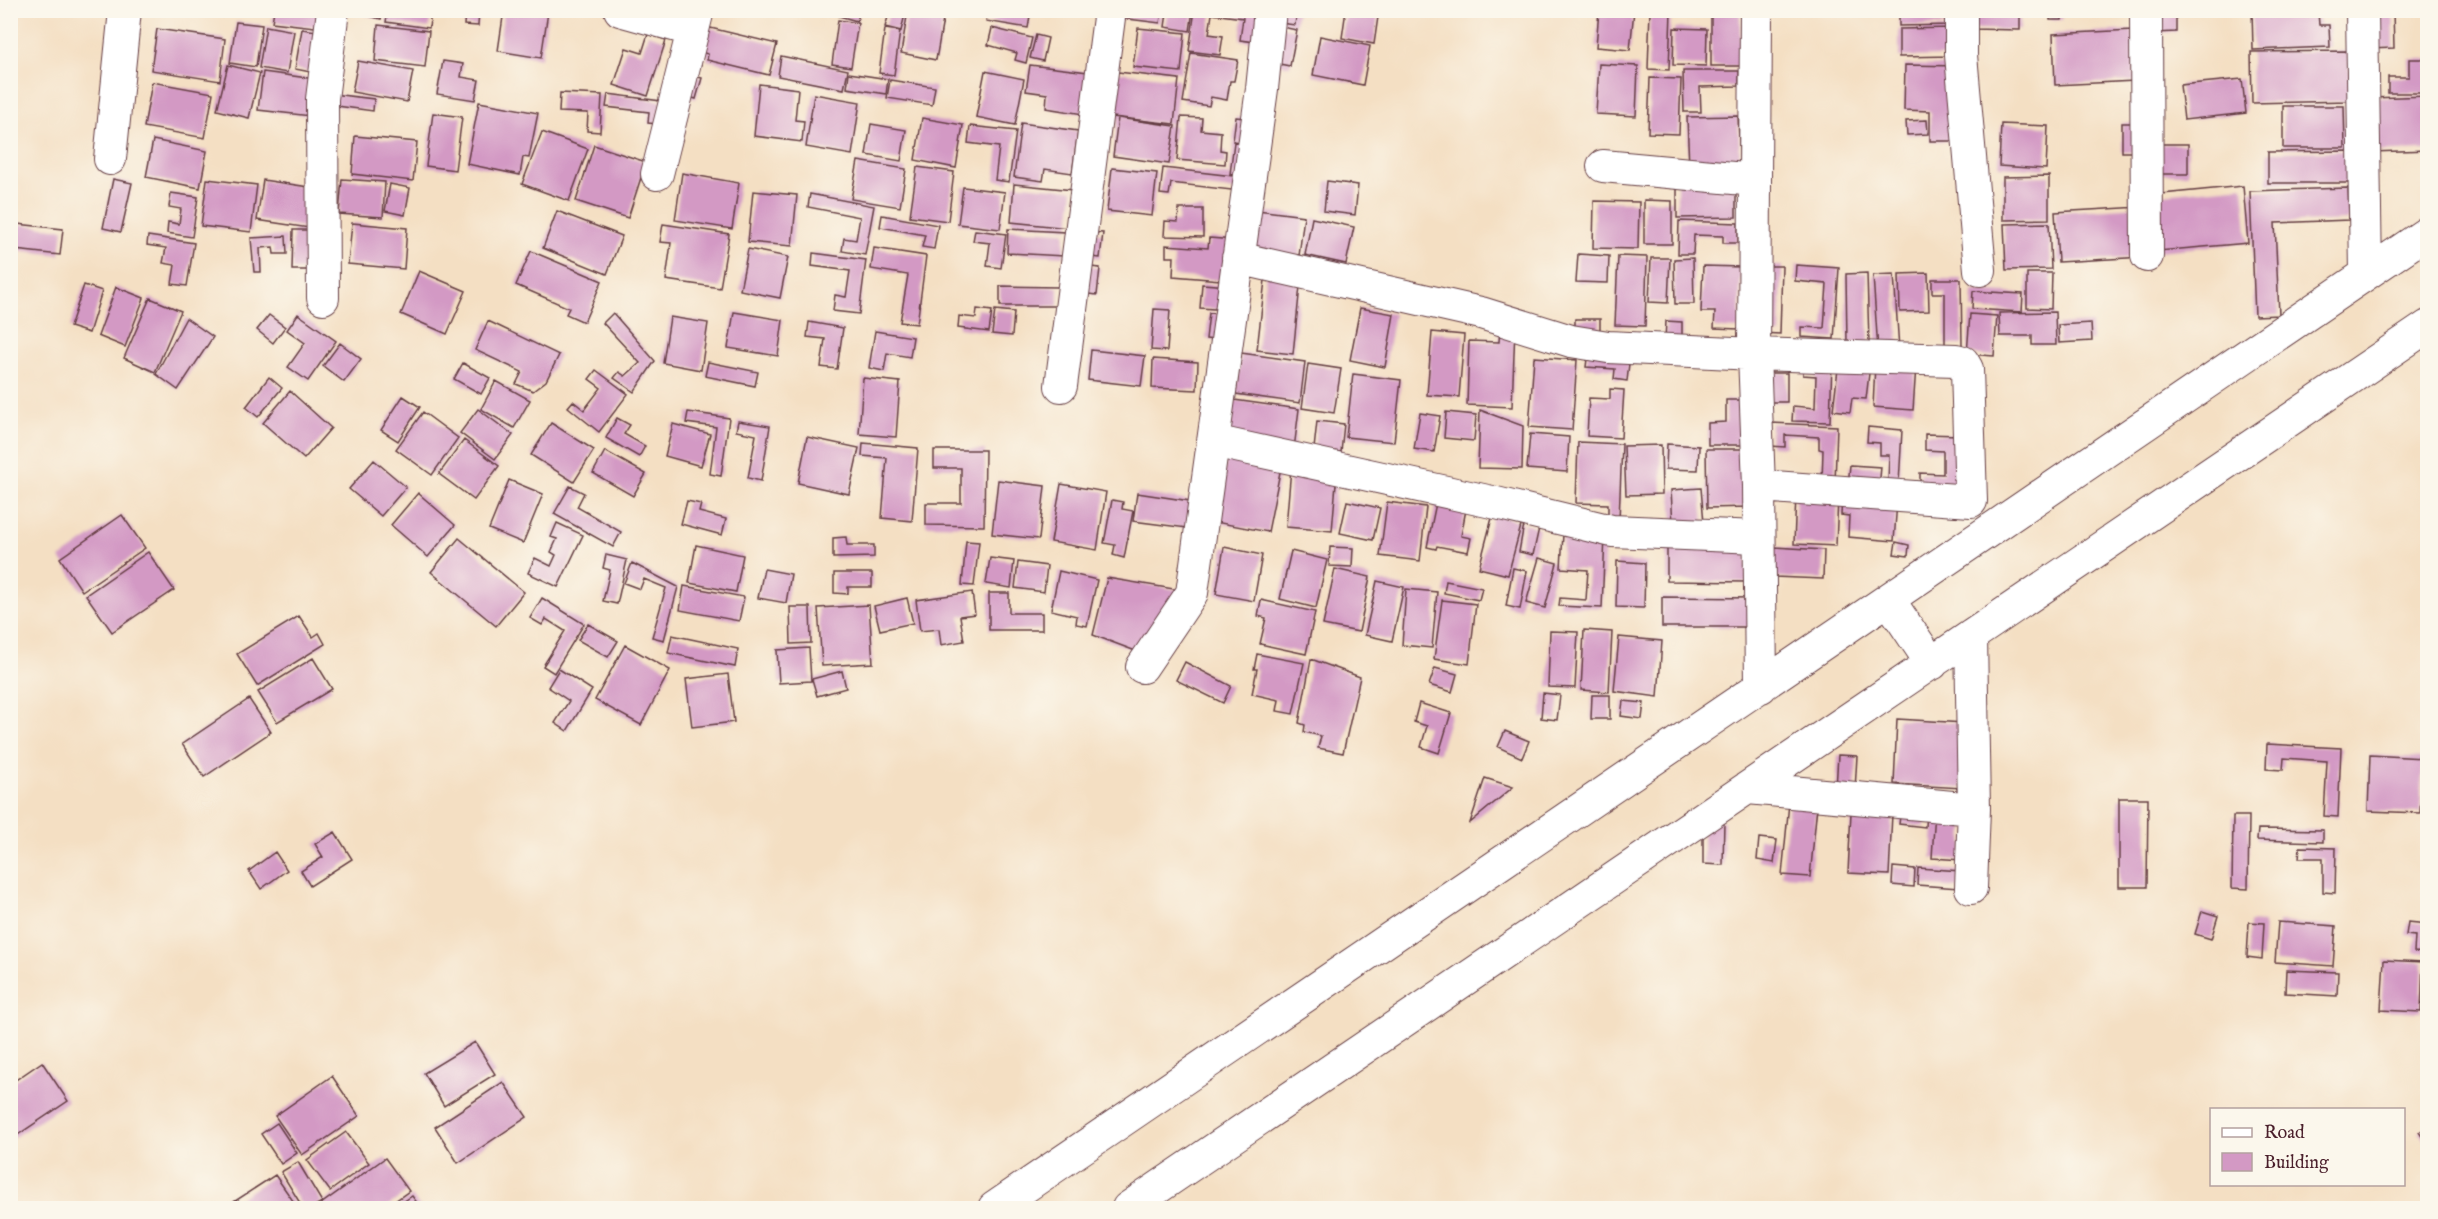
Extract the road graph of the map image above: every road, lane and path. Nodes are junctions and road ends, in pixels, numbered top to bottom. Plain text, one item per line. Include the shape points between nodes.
1 (125, 10) edge
2 (333, 10) edge
3 (620, 10) edge
4 (1110, 10) edge
5 (1270, 10) edge
6 (1756, 10) edge
7 (1961, 10) edge
8 (2146, 10) edge
9 (2362, 10) edge
10 (695, 20) edge
11 (111, 159) dead end
12 (1603, 166) dead end
13 (657, 174) dead end
14 (1755, 180) junction
15 (2427, 232) edge
16 (2146, 256) dead end
17 (1238, 258) junction
18 (1980, 270) dead end
19 (2366, 274) junction
20 (323, 298) dead end
21 (2427, 326) edge
22 (1754, 354) junction
23 (1061, 386) dead end
24 (1213, 441) junction
25 (1759, 486) junction
26 (1758, 537) junction
27 (1889, 600) junction
28 (1971, 636) junction
29 (1932, 664) junction
30 (1142, 667) dead end
31 (1761, 687) junction
32 (1748, 788) junction
33 (1974, 808) junction
34 (1971, 888) dead end
35 (994, 1209) edge
36 (1128, 1209) edge

1 - 11 street
2 - 20 street via 322,99
3 - 10 street
4 - 23 street
5 - 17 street
6 - 14 street
7 - 18 street via 1961,55
8 - 16 street
9 - 19 street
10 - 13 street
12 - 14 street
14 - 22 street
15 - 19 street
17 - 22 street via 1481,314 1571,341 1608,347
17 - 24 street
19 - 27 street
21 - 28 street
22 - 25 street
22 - 25 street via 1963,362 1967,369 1971,501
24 - 26 street via 1612,531
24 - 30 street via 1192,593
25 - 26 street
26 - 31 street
27 - 29 street
27 - 31 street
28 - 29 street
28 - 33 street
29 - 32 street
31 - 35 street
32 - 33 street
32 - 36 street
33 - 34 street

